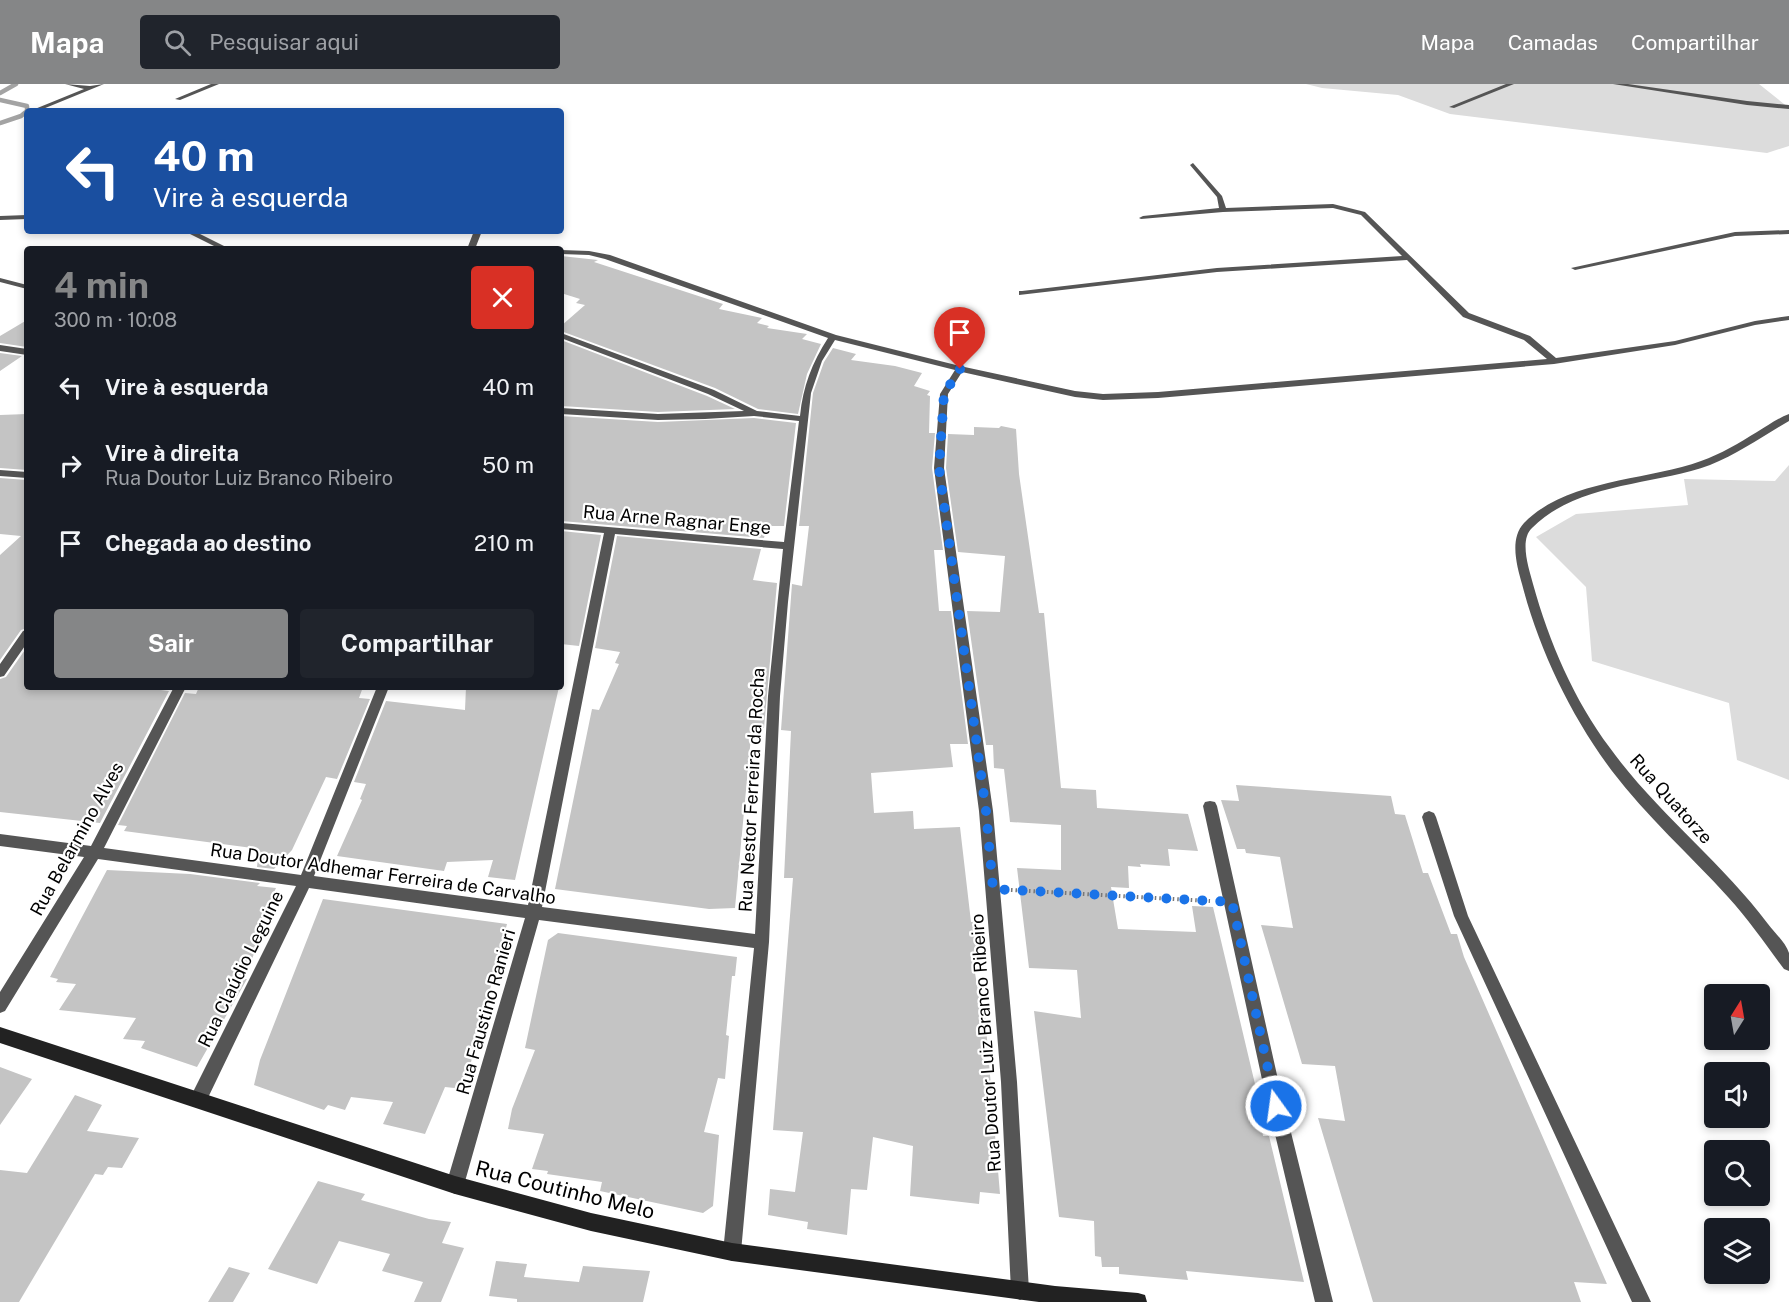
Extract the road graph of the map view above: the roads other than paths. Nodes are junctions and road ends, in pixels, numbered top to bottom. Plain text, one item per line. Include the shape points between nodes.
1 (68, 84) edge
2 (100, 84) edge
3 (216, 84) edge
4 (1511, 84) edge
5 (1616, 84) edge
6 (91, 88) junction
7 (178, 99) dead end
8 (1452, 107) dead end
9 (1789, 107) edge
10 (41, 108) edge
11 (1193, 165) dead end
12 (1223, 210) junction
13 (24, 217) edge
14 (0, 218) edge
15 (1143, 218) dead end
16 (1789, 232) edge
17 (194, 234) edge
18 (220, 246) edge
19 (564, 252) edge
20 (1407, 258) junction
21 (1575, 268) dead end
22 (0, 280) edge
23 (24, 286) edge
24 (1022, 293) dead end
25 (1788, 318) edge
26 (564, 336) edge
27 (833, 337) junction
28 (0, 348) edge
29 (24, 352) edge
30 (1554, 361) junction
31 (960, 369) junction
32 (564, 411) edge
33 (755, 413) junction
34 (1789, 417) edge
35 (804, 419) junction
36 (0, 473) edge
37 (24, 475) edge
38 (564, 526) edge
39 (610, 531) junction
40 (790, 546) junction
41 (24, 638) edge
42 (0, 674) edge
43 (178, 690) edge
44 (382, 690) edge
45 (1210, 806) dead end
46 (1429, 816) dead end
47 (0, 840) edge
48 (94, 853) junction
49 (306, 880) junction
50 (533, 914) junction
51 (762, 942) junction
52 (1789, 964) edge
53 (0, 1006) edge
54 (0, 1035) edge
55 (198, 1100) junction
56 (455, 1185) junction
57 (732, 1252) junction
58 (1020, 1291) junction
59 (1055, 1299) edge
60 (1138, 1302) edge
61 (1324, 1302) edge
62 (1642, 1302) edge

1 - 6 street
2 - 6 street
3 - 7 street
4 - 8 street
5 - 9 street
6 - 10 street
11 - 12 street via 1221,197
12 - 15 street
12 - 20 street via 1333,206 1363,213
13 - 14 street
16 - 21 street via 1736,234
17 - 18 street
19 - 27 street via 607,257
20 - 24 street via 1216,270
20 - 30 street via 1466,315 1527,338
22 - 23 street
25 - 30 street via 1675,344
26 - 33 street via 711,392
27 - 31 street
27 - 35 street, Rua Nestor Ferreira da Rocha via 813,375
28 - 29 street
30 - 31 street via 1130,397 1075,394
31 - 58 street, Rua Doutor Luiz Branco Ribeiro via 944,394 939,468 986,811 1009,1082
32 - 33 street via 644,418
33 - 35 street
34 - 52 street, Rua Quatorze via 1708,462 1587,493 1563,503 1525,527 1521,536 1530,597 1547,644 1587,724 1617,768 1750,913
35 - 40 street, Rua Nestor Ferreira da Rocha
36 - 37 street
38 - 39 street, Rua Arne Ragnar Enge
39 - 40 street, Rua Arne Ragnar Enge
39 - 50 street, Rua Faustino Ranieri
40 - 51 street, Rua Nestor Ferreira da Rocha via 774,696
41 - 42 street
43 - 48 street, Rua Belarmino Alves
44 - 49 street, Rua Claúdio Leguine
45 - 61 street
46 - 62 street via 1461,916
47 - 48 street, Rua Doutor Adhemar Ferreira de Carvalho
48 - 49 street, Rua Doutor Adhemar Ferreira de Carvalho
48 - 53 street, Rua Belarmino Alves
49 - 50 street, Rua Doutor Adhemar Ferreira de Carvalho
49 - 55 street, Rua Claúdio Leguine
50 - 51 street, Rua Doutor Adhemar Ferreira de Carvalho
50 - 56 street, Rua Faustino Ranieri
51 - 57 street, Rua Nestor Ferreira da Rocha
54 - 55 street, Rua Coutinho Melo
55 - 56 street, Rua Coutinho Melo
56 - 57 street, Rua Coutinho Melo via 591,1222
57 - 58 street, Rua Coutinho Melo
58 - 59 street, Rua Coutinho Melo
59 - 60 street, Rua Coutinho Melo

